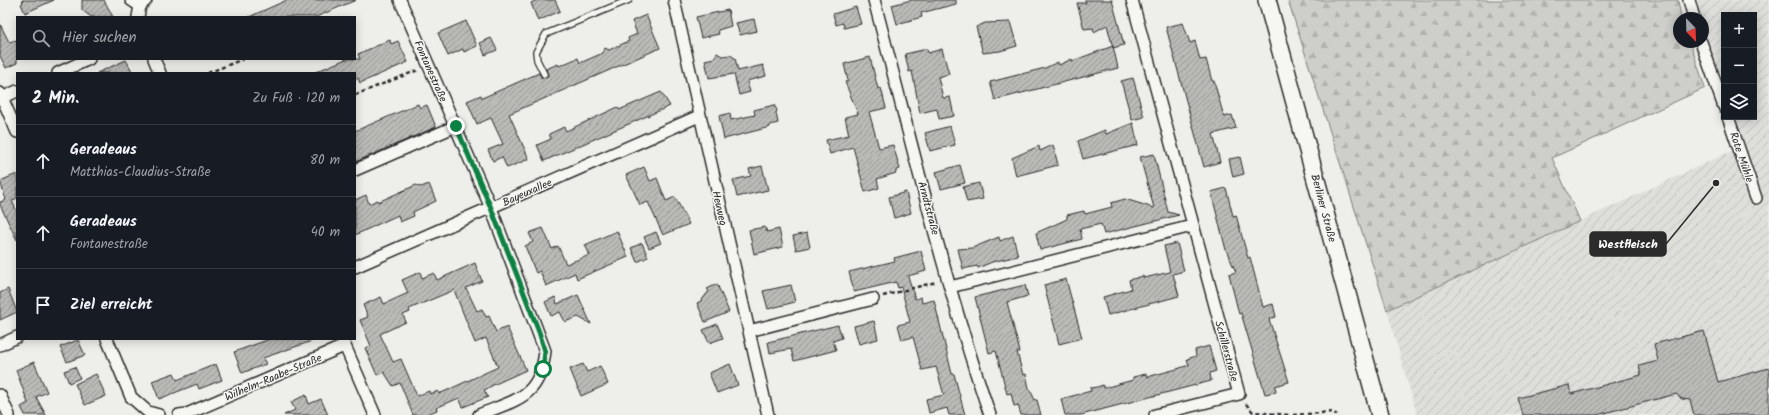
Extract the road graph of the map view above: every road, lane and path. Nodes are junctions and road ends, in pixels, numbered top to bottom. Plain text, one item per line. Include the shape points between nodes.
1 (400, 0) edge
2 (629, 0) edge
3 (674, 0) edge
4 (874, 0) edge
5 (1132, 0) edge
6 (1267, 0) edge
7 (1689, 0) edge
8 (1692, 12) edge
9 (1703, 48) edge
10 (87, 60) edge
11 (154, 60) edge
12 (240, 60) edge
13 (429, 65) junction
14 (60, 72) edge
15 (160, 72) edge
16 (210, 72) edge
17 (544, 74) dead end
18 (16, 91) edge
19 (356, 95) edge
20 (1, 97) edge
21 (1721, 99) edge
22 (699, 116) junction
23 (1729, 120) edge
24 (456, 126) junction
25 (16, 130) edge
26 (356, 170) edge
27 (1756, 198) dead end
28 (491, 208) junction
29 (1192, 226) junction
30 (356, 267) edge
31 (949, 283) junction
32 (873, 298) joint
33 (749, 331) junction
34 (16, 337) edge
35 (107, 340) edge
36 (343, 343) edge
37 (0, 345) edge
38 (1239, 394) junction
39 (0, 395) edge
40 (9, 415) edge
41 (159, 415) edge
42 (179, 415) edge
43 (375, 415) edge
44 (479, 415) edge
45 (768, 415) edge
46 (990, 415) edge
47 (1155, 415) edge
48 (1289, 415) edge
49 (1293, 415) edge
50 (1337, 415) edge
51 (1380, 415) edge

1 - 13 street, Fontanestraße
2 - 17 lane via 546,34 536,52
3 - 22 street, Heuweg
4 - 31 street, Arndtstraße
5 - 29 street, Schillerstraße
6 - 51 main road, Berliner Straße
7 - 8 street
9 - 21 street
10 - 14 street
11 - 15 street
12 - 16 path
13 - 19 path
13 - 24 street, Fontanestraße
18 - 20 street
20 - 25 street
22 - 28 street, Bayeuxallee
22 - 33 street, Heuweg
23 - 27 street, Rote Mühle
24 - 26 street
24 - 28 street, Fontanestraße
28 - 30 street, Bayeuxallee
28 - 44 street, Fontanestraße via 545,351 543,369 536,385 521,397
29 - 31 street
29 - 38 street, Schillerstraße
31 - 32 path
31 - 46 street, Arndtstraße
32 - 33 street
33 - 45 street, Heuweg
34 - 37 street
35 - 41 street via 131,397 148,412
36 - 42 street, Wilhelm-Raabe-Straße
36 - 43 street
38 - 47 street, Schillerstraße
38 - 48 path via 1253,412
39 - 40 street
49 - 50 path via 1333,412

